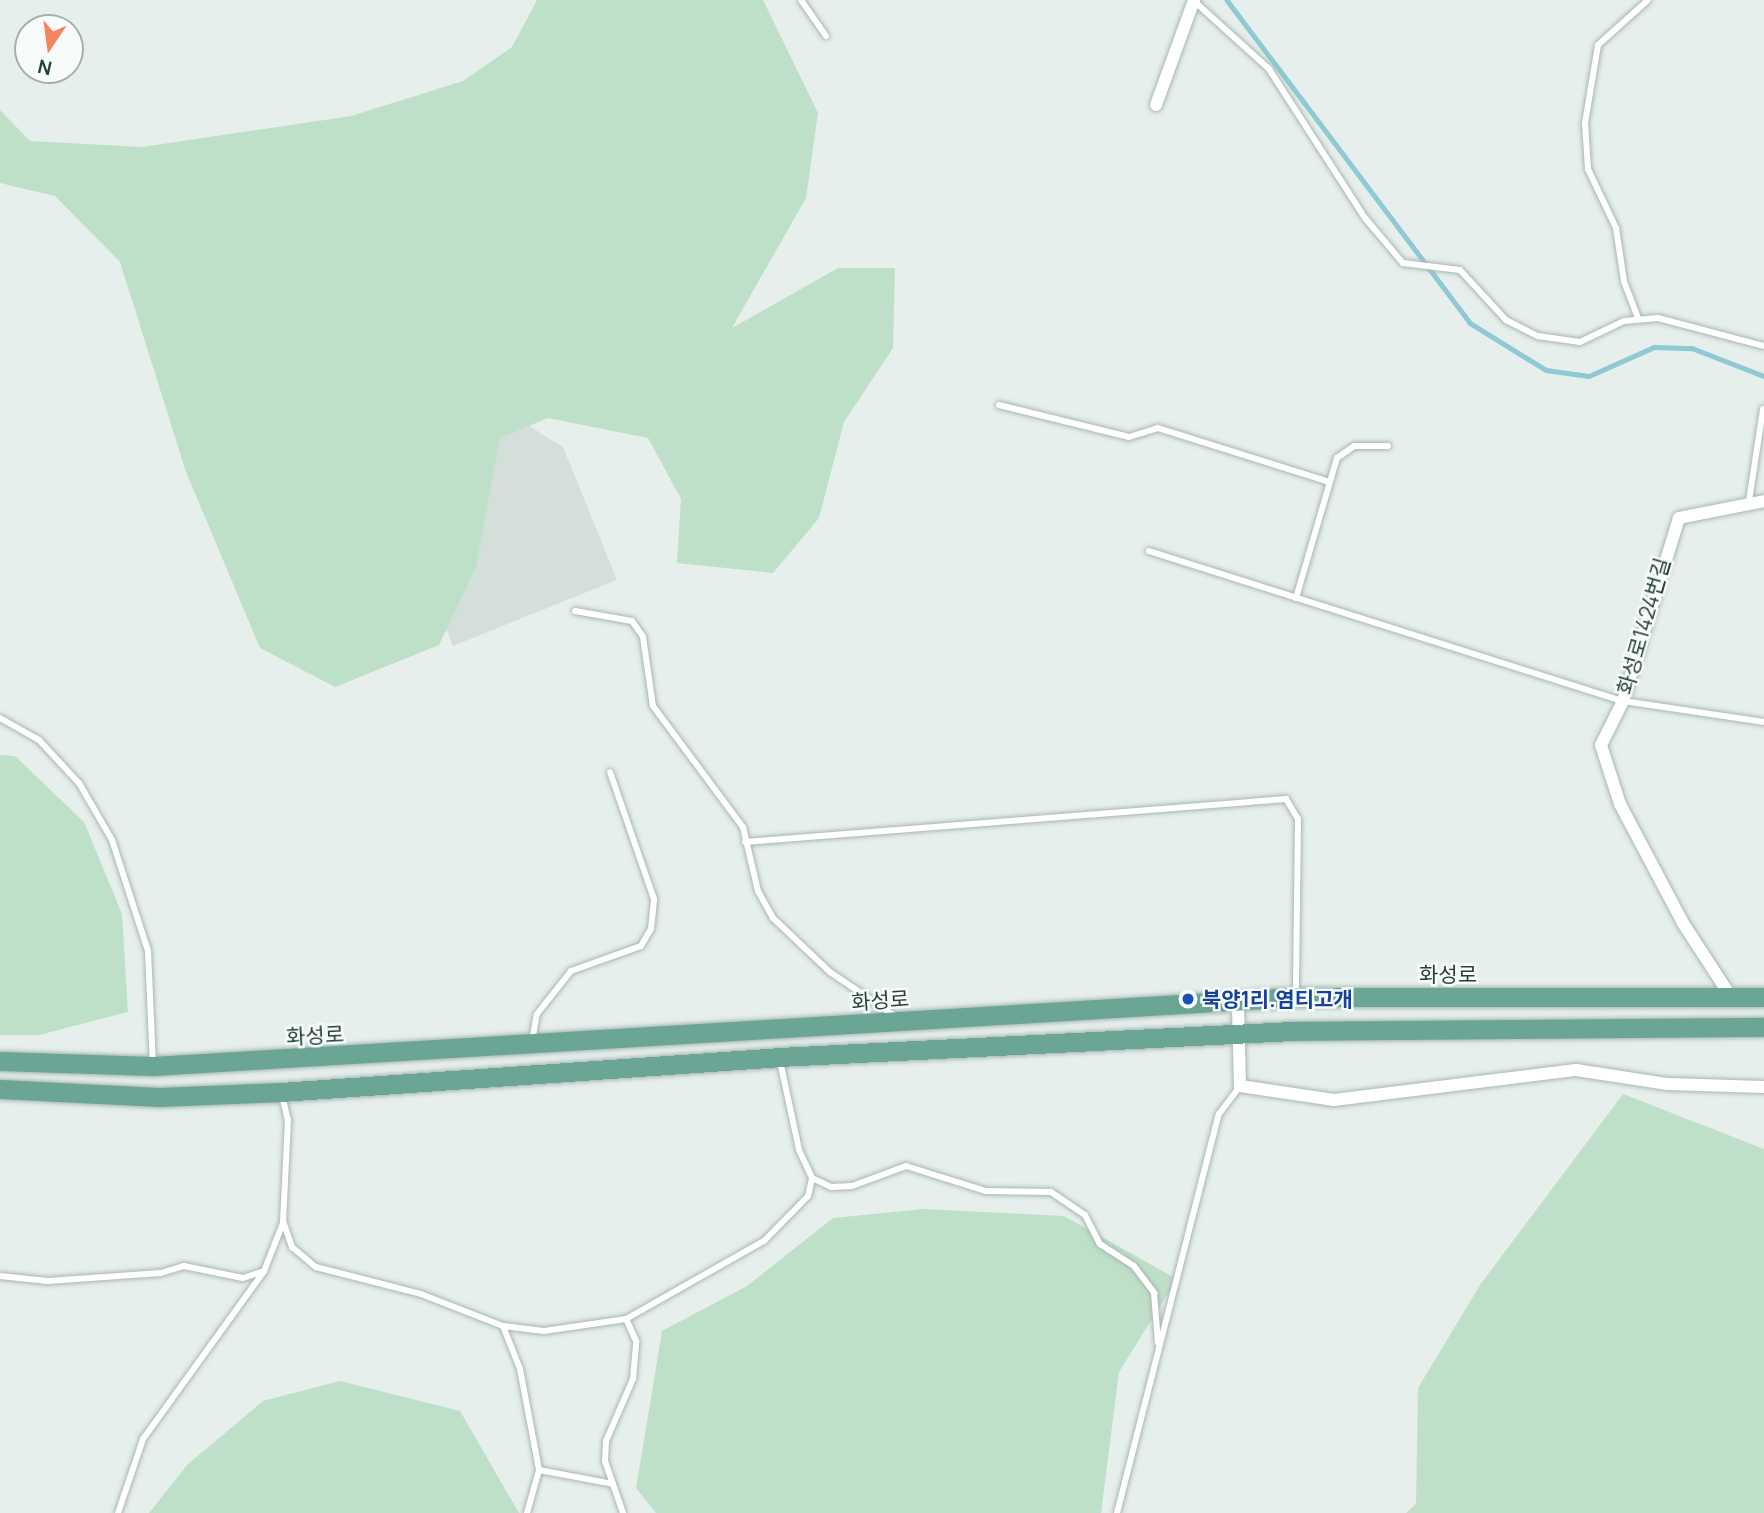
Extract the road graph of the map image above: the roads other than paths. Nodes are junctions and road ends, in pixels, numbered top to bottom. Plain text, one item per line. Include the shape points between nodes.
1 (801, 0) edge
2 (1194, 0) edge
3 (1648, 0) edge
4 (826, 36) dead end
5 (1156, 105) dead end
6 (1638, 318) junction
7 (1764, 346) edge
8 (999, 405) dead end
9 (1763, 409) edge
10 (1388, 446) dead end
11 (1329, 482) junction
12 (1749, 501) junction
13 (1764, 501) edge
14 (1149, 551) dead end
15 (1296, 598) junction
16 (575, 611) dead end
17 (1623, 701) junction
18 (0, 718) edge
19 (1764, 722) edge
20 (610, 772) dead end
21 (745, 842) junction
22 (1296, 997) junction
23 (1731, 997) junction
24 (1764, 997) edge
25 (1238, 1006) junction
26 (902, 1021) junction
27 (1764, 1027) edge
28 (1239, 1034) junction
29 (531, 1046) junction
30 (779, 1057) junction
31 (0, 1061) edge
32 (153, 1066) junction
33 (1240, 1086) junction
34 (1764, 1087) edge
35 (0, 1089) edge
36 (281, 1093) junction
37 (812, 1178) junction
38 (283, 1221) junction
39 (264, 1271) junction
40 (0, 1276) edge
41 (626, 1319) junction
42 (503, 1326) junction
43 (1158, 1343) junction
44 (539, 1470) junction
45 (613, 1484) junction
46 (118, 1513) edge
47 (527, 1513) edge
48 (623, 1513) edge
49 (1117, 1513) edge

1 - 4 lane
2 - 5 street
2 - 6 lane via 1255,52 1393,254 1415,264 1460,270 1506,320 1538,336 1580,342
3 - 6 lane via 1598,45 1585,123 1588,169 1616,228 1624,281
6 - 7 lane via 1699,325
8 - 11 lane via 1129,438 1158,428
9 - 12 lane
10 - 11 lane via 1345,448
11 - 15 lane
12 - 13 street, 화성로1424번길
12 - 17 street, 화성로1424번길 via 1690,511 1673,528
14 - 15 lane
15 - 17 lane
16 - 21 lane via 632,621 643,637 653,706 725,799
17 - 19 lane
17 - 23 street, 화성로1424번길 via 1604,731 1609,779 1682,923
18 - 32 lane via 38,740 71,774 112,840 148,951
20 - 29 lane via 654,899 650,929 641,946 571,971 537,1014
21 - 22 lane via 1286,799 1298,819
21 - 26 lane via 758,891 773,918 830,972
22 - 23 main road, 화성로
22 - 25 main road, 화성로
23 - 24 main road, 화성로
25 - 26 main road, 화성로
25 - 28 street
26 - 29 main road, 화성로
27 - 28 main road
28 - 30 main road
28 - 33 street
29 - 32 main road, 화성로
30 - 36 main road
30 - 37 lane via 799,1150
31 - 32 main road, 화성로
33 - 34 street via 1334,1100 1576,1070 1668,1084
33 - 43 lane via 1219,1114
35 - 36 main road via 159,1097
36 - 38 lane via 288,1120
37 - 41 lane via 808,1196 764,1241
37 - 43 lane via 831,1187 852,1186 906,1166 986,1191 1051,1192 1085,1215 1100,1244 1134,1266 1154,1293
38 - 39 lane via 277,1251
38 - 42 lane via 292,1247 316,1267 421,1294
39 - 40 lane via 243,1278 184,1266 48,1281
39 - 46 lane via 143,1439
41 - 42 lane via 544,1331
41 - 45 lane via 636,1341 633,1379 606,1441
42 - 44 lane via 520,1369
43 - 49 lane
44 - 45 lane
44 - 47 lane
45 - 48 lane

